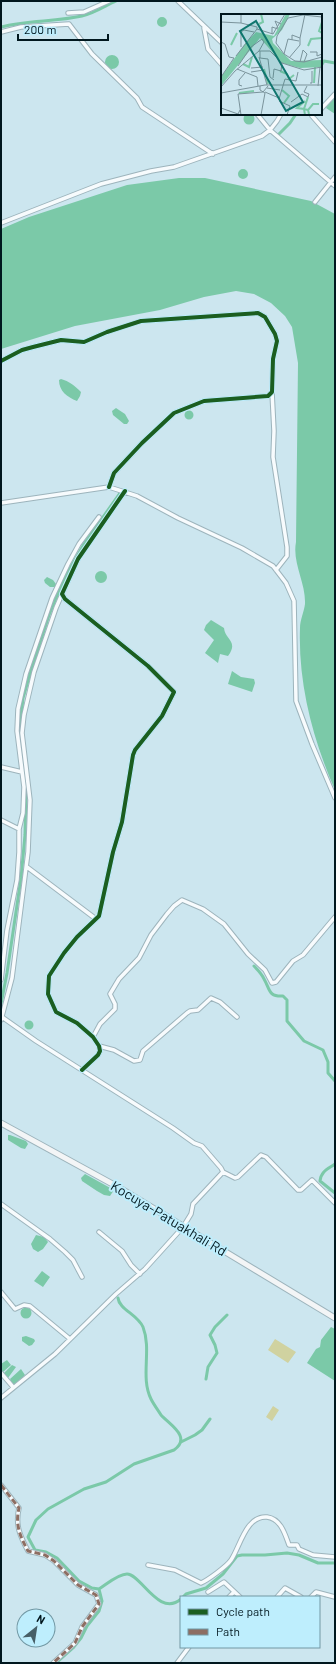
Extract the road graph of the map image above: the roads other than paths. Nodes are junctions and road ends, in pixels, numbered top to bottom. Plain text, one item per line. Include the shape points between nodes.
1 (108, 1) edge
2 (178, 1) edge
3 (68, 13) dead end
4 (204, 27) junction
5 (1, 32) edge
6 (221, 42) edge
7 (221, 64) edge
8 (335, 94) edge
9 (322, 108) edge
10 (259, 115) edge
11 (280, 115) edge
12 (313, 115) edge
13 (270, 130) junction
14 (335, 142) edge
15 (213, 154) junction
16 (335, 178) edge
17 (331, 183) junction
18 (335, 186) edge
19 (315, 202) dead end
20 (1, 223) edge
21 (1, 361) edge
22 (272, 392) junction
23 (109, 487) junction
24 (124, 491) junction
25 (1, 503) edge
26 (99, 517) dead end
27 (276, 570) junction
28 (62, 594) junction
29 (1, 767) edge
30 (22, 772) junction
31 (335, 798) edge
32 (1, 820) edge
33 (19, 829) junction
34 (27, 867) junction
35 (335, 917) edge
36 (96, 919) junction
37 (1, 980) edge
38 (236, 1017) dead end
39 (2, 1018) edge
40 (93, 1037) junction
41 (99, 1046) junction
42 (82, 1070) junction
43 (1, 1123) edge
44 (223, 1172) junction
45 (335, 1203) edge
46 (1, 1204) edge
47 (183, 1227) junction
48 (99, 1232) dead end
49 (140, 1274) junction
50 (82, 1277) dead end
51 (1, 1292) edge
52 (335, 1318) edge
53 (70, 1339) junction
54 (1, 1373) edge
55 (13, 1387) junction
56 (1, 1398) edge
57 (1, 1485) edge
58 (335, 1557) edge
59 (148, 1565) dead end
60 (208, 1592) dead end
61 (234, 1592) junction
62 (230, 1596) edge
63 (239, 1596) edge
64 (278, 1596) edge
65 (299, 1596) edge
66 (312, 1596) edge
67 (335, 1597) edge
68 (188, 1648) edge
69 (53, 1663) edge
70 (177, 1663) edge

1 - 3 street via 84,12
2 - 4 street
4 - 6 street
4 - 7 street via 208,49
5 - 15 street via 21,27 69,24 92,54 142,107
8 - 9 street
10 - 13 street
11 - 13 street
12 - 14 street via 316,122
13 - 15 street via 262,136
13 - 17 street
15 - 20 street via 174,167 101,184
16 - 17 street
17 - 18 street
17 - 19 street
21 - 22 street via 33,346 61,340 84,342 141,321 258,314 265,317 277,341 273,359
22 - 23 street via 268,396 204,401 174,414 142,443 114,474
22 - 27 street via 273,456 287,547 287,556
23 - 24 street
23 - 25 street
24 - 27 street via 242,548
24 - 28 street via 78,559
26 - 30 street via 79,544 62,576 26,674 17,720
27 - 31 street via 294,601 296,701
28 - 34 street via 34,672 24,714 22,733 30,804
28 - 36 street via 143,662 174,692 162,716 133,755 122,822 99,916
29 - 30 street
30 - 33 street via 24,797
32 - 33 street
33 - 37 street via 20,852
34 - 36 street
34 - 39 street via 12,978
35 - 40 street via 303,955 272,983 265,970 248,954 224,924 190,902 179,901 151,935 139,958 115,985 110,994 115,1009 100,1024
36 - 40 street via 85,928 55,965 50,976 48,994 56,1012 77,1023
38 - 41 street via 220,1002 211,998 198,1010 190,1011 164,1031 144,1050 140,1060 134,1061 114,1050
39 - 42 street
40 - 41 street
41 - 42 street via 98,1055
42 - 44 street via 202,1146
43 - 47 main road, Kocuya-Patuakhali Rd via 118,1187
44 - 45 street via 238,1177 261,1154 298,1190 312,1180
44 - 47 street via 193,1204
46 - 50 street via 65,1252 73,1260
47 - 49 street
47 - 52 main road, Kocuya-Patuakhali Rd
48 - 49 street via 122,1251 130,1265
49 - 53 street
51 - 53 street via 15,1309 30,1306
53 - 55 street via 40,1367
54 - 55 street
55 - 56 street
57 - 69 street via 19,1508 19,1534 28,1551 45,1555 54,1561 78,1585 98,1598 99,1604 82,1627 75,1643
58 - 59 street via 313,1555 299,1550 297,1545 289,1545 279,1524 265,1517 257,1519 250,1526 228,1564 210,1579 201,1582 175,1570
60 - 61 street via 224,1582
61 - 62 street
61 - 63 street
64 - 65 street via 284,1588
66 - 67 street via 319,1592
68 - 70 street

